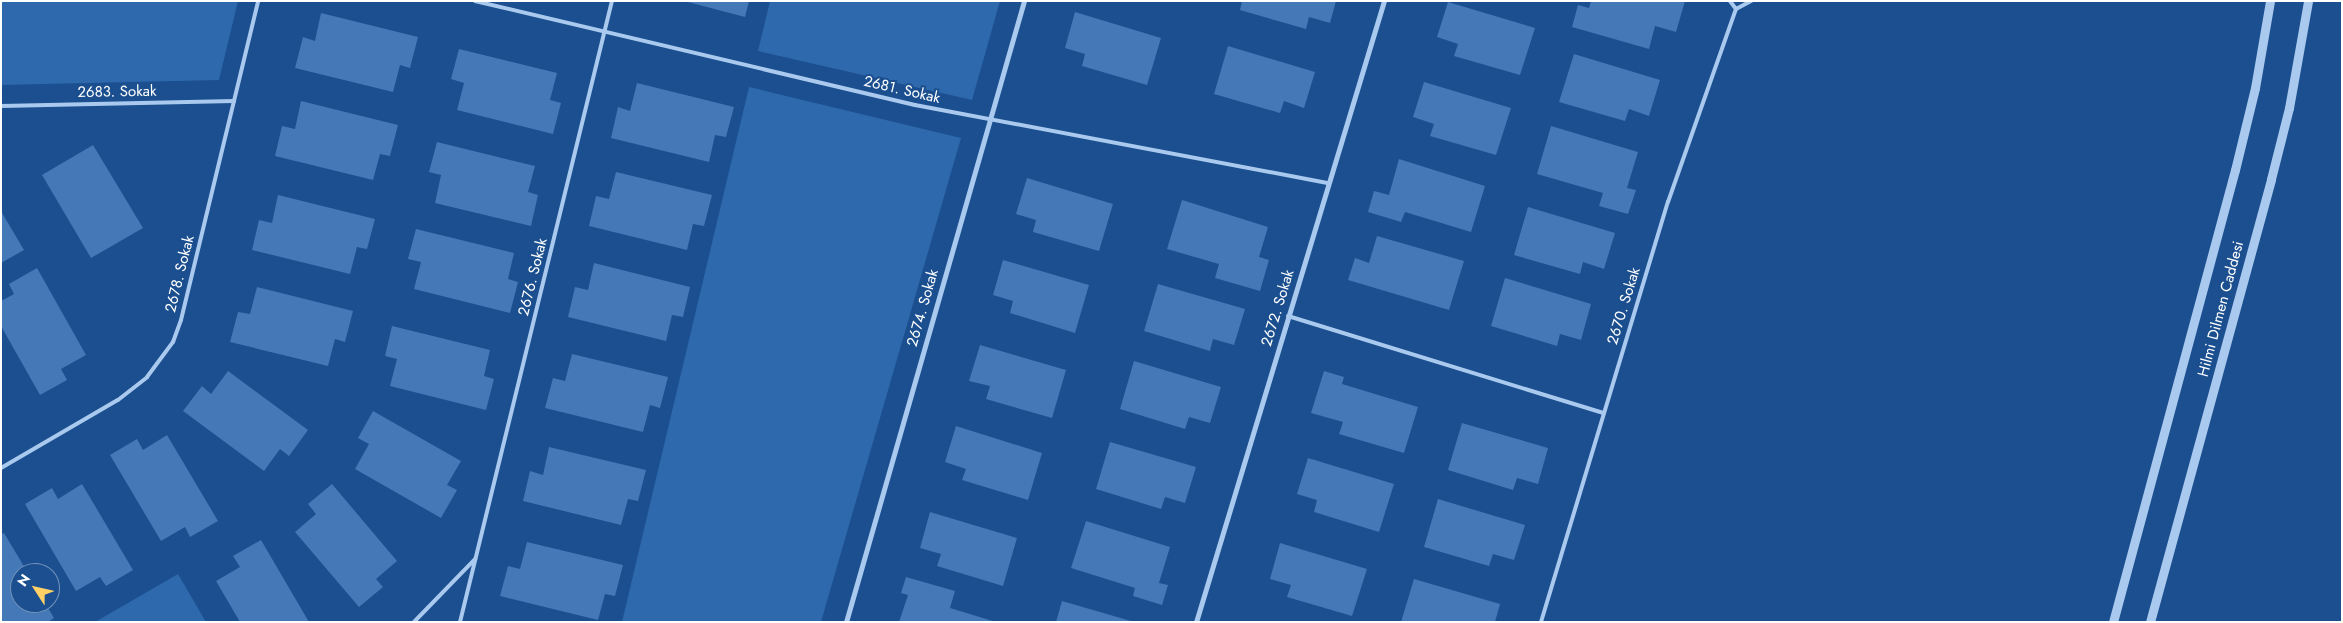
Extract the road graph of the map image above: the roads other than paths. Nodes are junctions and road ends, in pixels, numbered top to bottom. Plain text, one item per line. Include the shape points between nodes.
1 (258, 1) edge
2 (475, 1) edge
3 (612, 1) edge
4 (1024, 1) edge
5 (1384, 1) edge
6 (1730, 1) edge
7 (1751, 1) edge
8 (2270, 1) edge
9 (2308, 1) edge
10 (1736, 9) junction
11 (605, 32) junction
12 (234, 101) junction
13 (1, 106) edge
14 (990, 120) junction
15 (1329, 183) junction
16 (1288, 316) junction
17 (1603, 413) junction
18 (1, 468) edge
19 (476, 559) junction
20 (414, 622) edge
21 (460, 622) edge
22 (846, 622) edge
23 (1196, 622) edge
24 (1541, 622) edge
25 (2113, 622) edge
26 (2150, 622) edge

1 - 12 lane, 2678. Sokak
2 - 11 lane, 2681. Sokak
3 - 11 lane, 2676. Sokak
4 - 14 street, 2674. Sokak
5 - 15 street, 2672. Sokak
6 - 10 lane
7 - 10 lane
8 - 25 street, Hilmi Dilmen Caddesi via 2236,170
9 - 26 street, Hilmi Dilmen Caddesi via 2289,108 2271,179
10 - 17 lane, 2670. Sokak via 1668,202
11 - 14 lane, 2681. Sokak via 915,106
11 - 19 lane, 2676. Sokak
12 - 13 lane, 2683. Sokak
12 - 18 lane, 2678. Sokak via 173,342 147,376 118,400
14 - 15 lane, 2681. Sokak
14 - 22 street, 2674. Sokak
15 - 16 street, 2672. Sokak
16 - 17 lane
16 - 23 street, 2672. Sokak
17 - 24 lane, 2670. Sokak
19 - 20 lane
19 - 21 lane, 2676. Sokak

